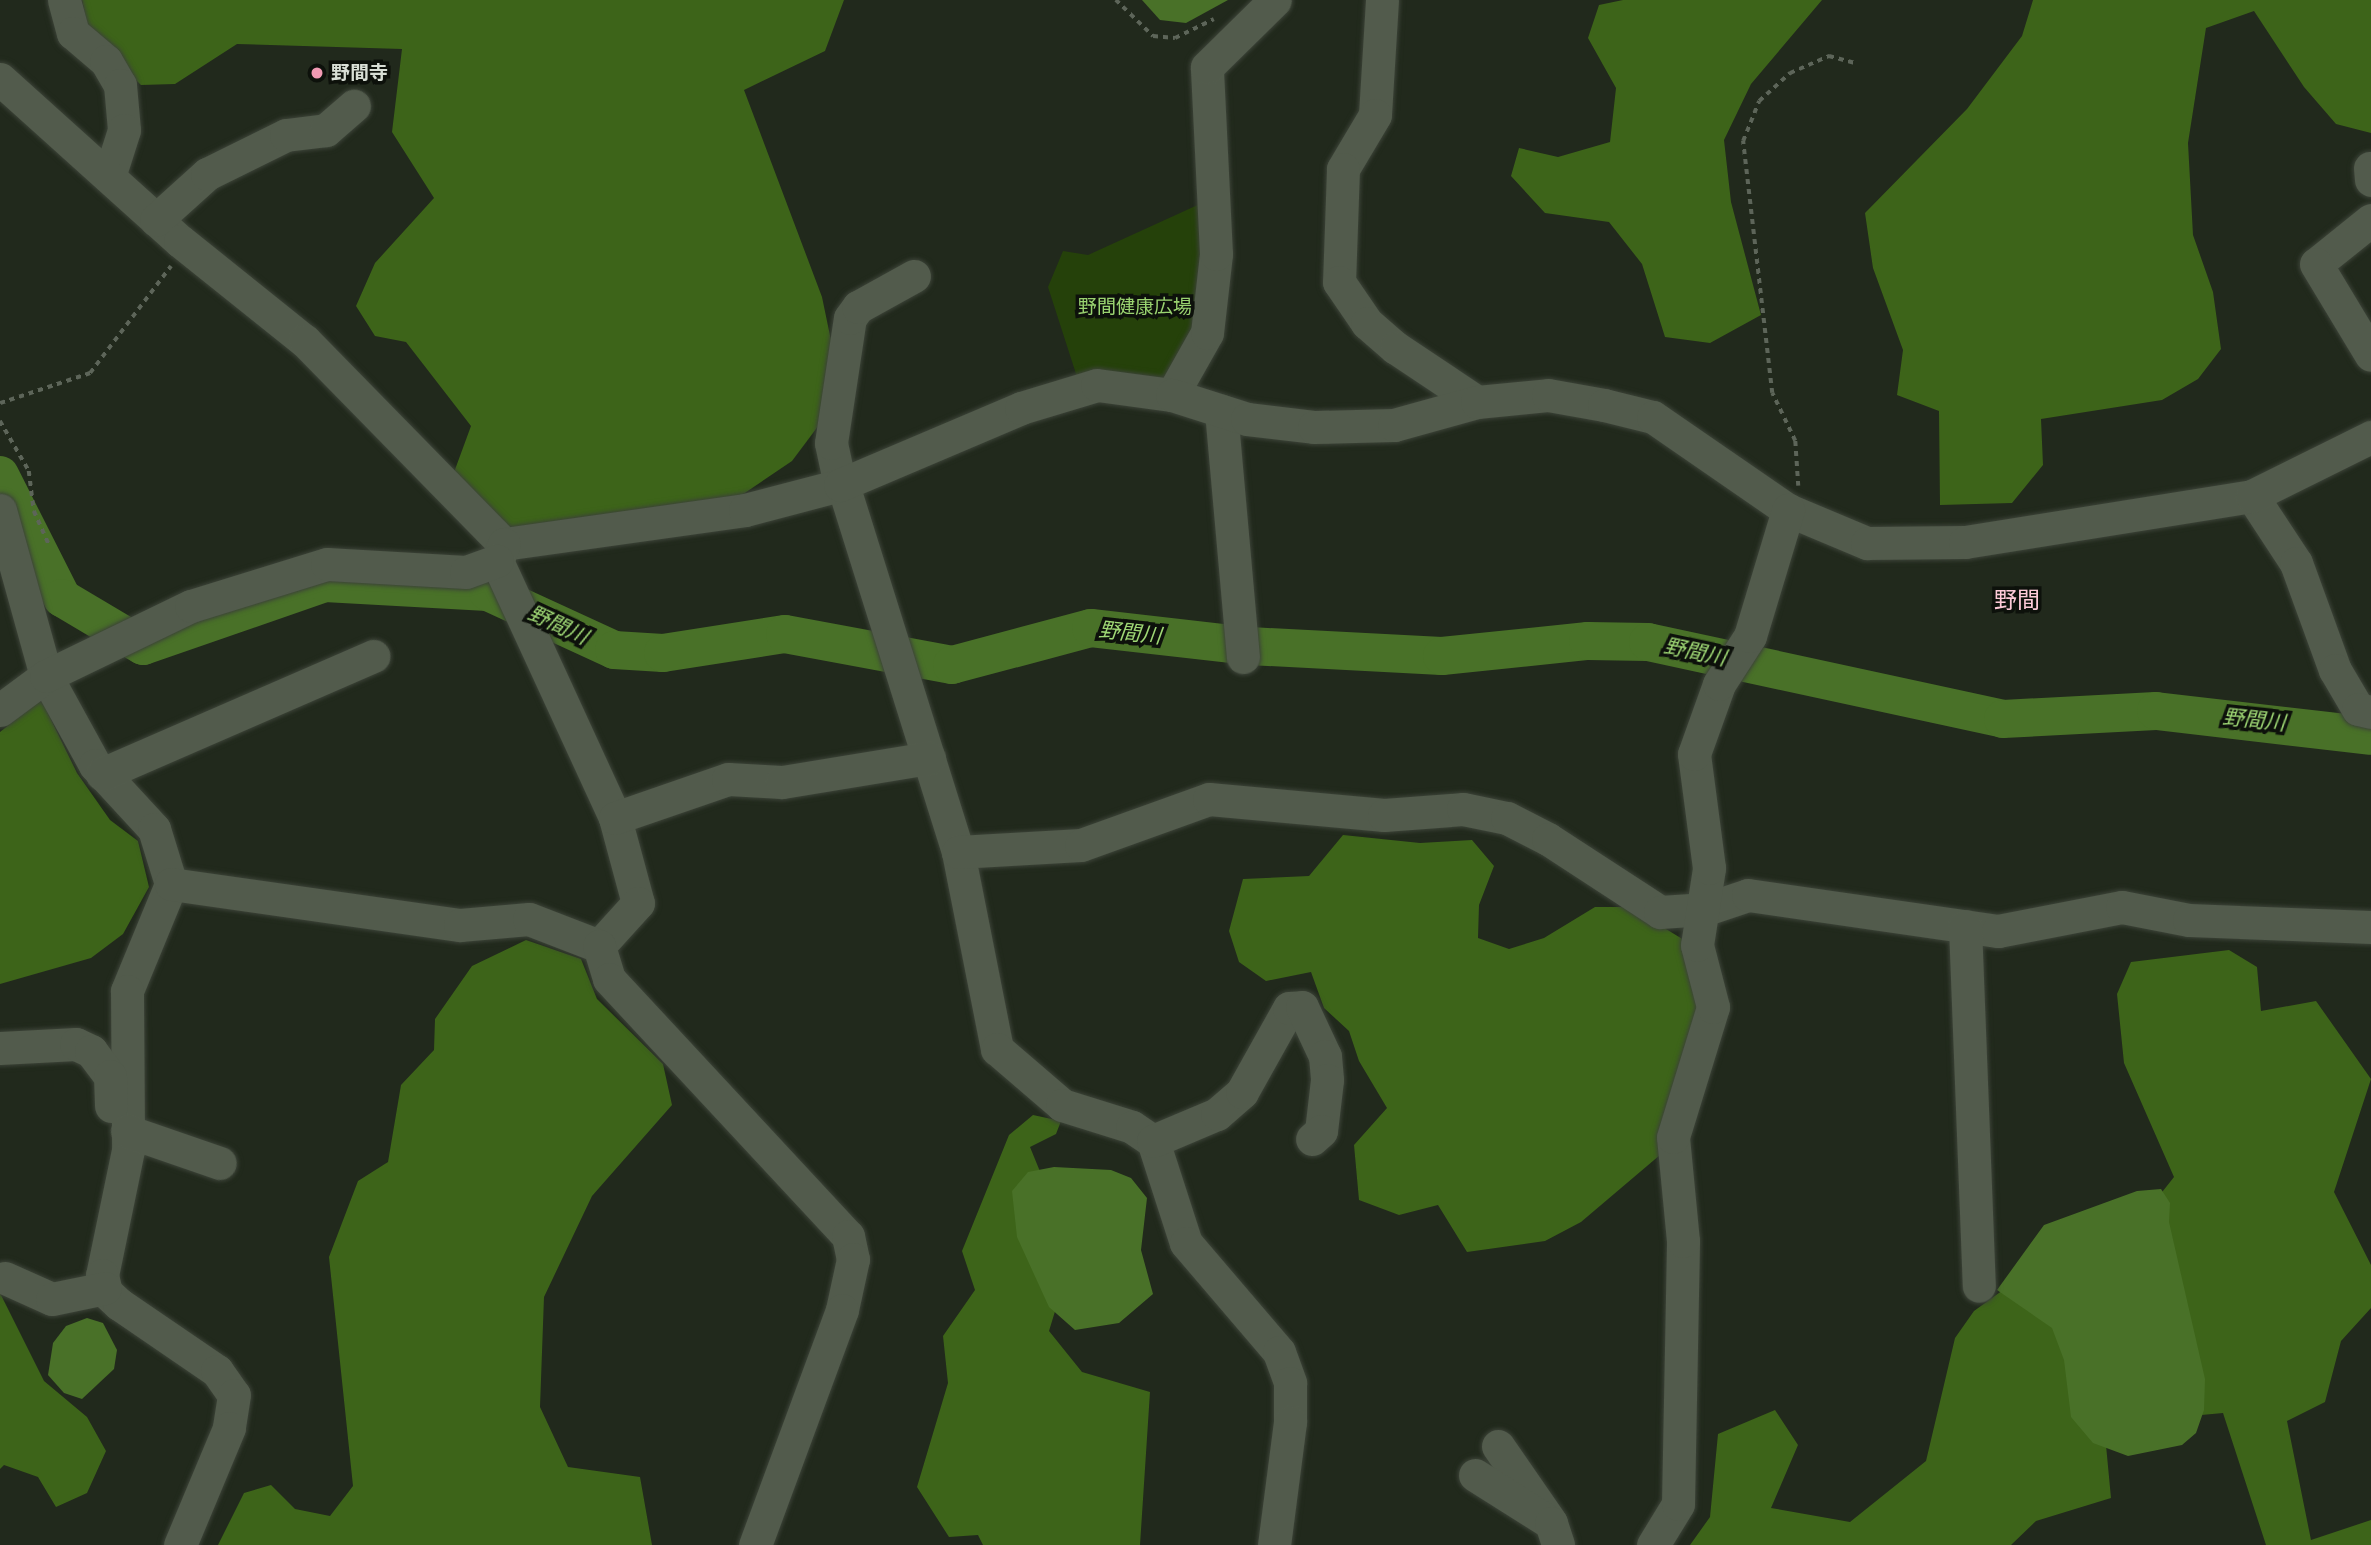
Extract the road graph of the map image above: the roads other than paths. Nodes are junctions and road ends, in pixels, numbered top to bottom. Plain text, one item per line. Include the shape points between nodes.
1 (64, 0) edge
2 (1275, 0) edge
3 (1382, 0) edge
4 (0, 79) edge
5 (354, 106) dead end
6 (2370, 168) edge
7 (109, 177) junction
8 (2371, 180) edge
9 (156, 220) junction
10 (2371, 220) edge
11 (914, 276) dead end
12 (2371, 355) edge
13 (1172, 395) junction
14 (1477, 401) junction
15 (1221, 411) junction
16 (2371, 438) edge
17 (841, 485) junction
18 (2252, 496) junction
19 (0, 510) edge
20 (1788, 510) junction
21 (501, 552) junction
22 (373, 656) dead end
23 (1243, 657) dead end
24 (46, 676) junction
25 (0, 710) edge
26 (2371, 712) edge
27 (929, 758) junction
28 (102, 774) junction
29 (615, 818) junction
30 (958, 852) junction
31 (171, 884) junction
32 (1706, 909) junction
33 (1965, 926) junction
34 (2371, 926) edge
35 (599, 946) junction
36 (0, 1048) edge
37 (126, 1125) junction
38 (1312, 1139) dead end
39 (1153, 1140) junction
40 (220, 1163) dead end
41 (5, 1278) dead end
42 (1979, 1286) dead end
43 (105, 1288) junction
44 (1498, 1446) dead end
45 (1475, 1475) dead end
46 (1554, 1534) edge
47 (180, 1545) edge
48 (755, 1545) edge
49 (1274, 1545) edge
50 (1653, 1545) edge

1 - 7 street via 73,33 106,61 120,85 124,130
2 - 13 street via 1207,67 1214,267 1207,332
3 - 14 street via 1376,115 1343,169 1339,282 1367,323 1395,348
4 - 7 street
5 - 9 street via 326,130 286,135 207,173
6 - 8 street
7 - 9 street
9 - 21 street via 305,341
10 - 12 street via 2316,264
11 - 17 street via 858,306 850,318 831,443
13 - 15 street
13 - 17 street via 1097,385 1021,408
14 - 15 street via 1394,425 1314,427
14 - 20 street via 1548,395 1653,417
15 - 23 street
16 - 18 street
17 - 21 street via 745,510
17 - 27 street
18 - 20 street via 1965,542 1867,543
18 - 26 street via 2296,563 2335,670 2358,709
19 - 24 street
20 - 32 street via 1750,636 1719,684 1695,754 1709,869
21 - 24 street via 466,572 327,564 191,606
21 - 29 street
22 - 28 street
24 - 25 street
24 - 28 street
27 - 29 street via 782,782 729,779
27 - 30 street
28 - 31 street via 153,829
29 - 35 street via 638,903
30 - 32 street via 1081,845 1209,799 1384,815 1463,809 1507,818 1548,839 1660,912
30 - 39 street via 997,1049 1062,1105 1132,1127
31 - 35 street via 460,925 529,919
31 - 37 street via 127,991
32 - 33 street via 1748,895
32 - 50 street via 1697,946 1713,1007 1673,1137 1683,1241 1678,1504
33 - 34 street via 1998,931 2122,907 2189,920
33 - 42 street
35 - 48 street via 609,979 848,1236 853,1259 842,1310
36 - 37 street via 76,1044 91,1051 110,1076 109,1104
37 - 40 street
37 - 43 street via 128,1150 106,1236
38 - 39 street via 1321,1130 1327,1080 1325,1056 1302,1007 1289,1008 1242,1092 1217,1114
39 - 49 street via 1186,1242 1205,1272 1264,1331 1290,1383 1287,1468
41 - 43 street via 52,1299
43 - 47 street via 218,1371 234,1395 229,1429
44 - 46 street
45 - 46 street

